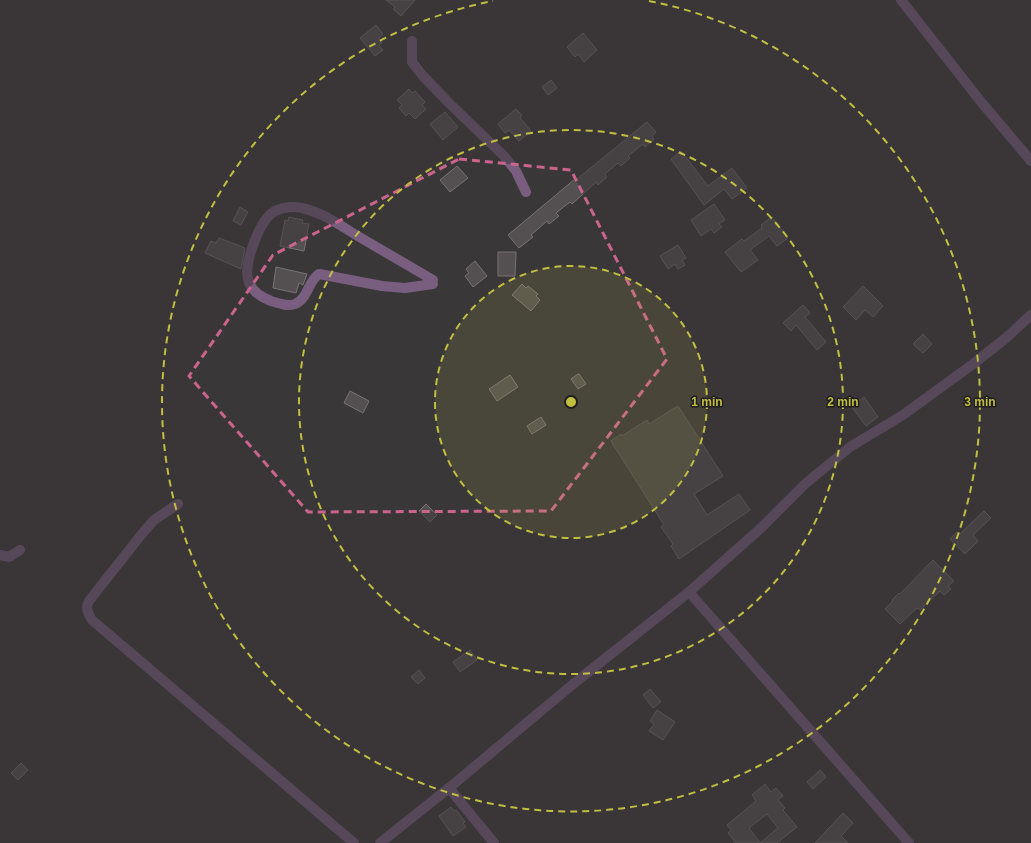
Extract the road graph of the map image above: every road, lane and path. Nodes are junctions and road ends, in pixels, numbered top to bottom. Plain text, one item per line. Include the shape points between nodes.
1 (901, 0) edge
2 (412, 40) dead end
3 (1031, 161) edge
4 (526, 192) dead end
5 (433, 282) joint
6 (1031, 315) edge
7 (178, 504) dead end
8 (20, 550) dead end
9 (0, 555) edge
10 (689, 592) junction
11 (449, 788) junction
12 (354, 843) edge
13 (380, 843) edge
14 (494, 843) edge
15 (909, 843) edge

1 - 3 street
2 - 4 street via 412,62 448,102 504,156 516,171
5 - 5 street via 338,224 302,208 287,207 275,211 264,221 255,239 247,268 248,280 253,289 262,298 280,304 294,305 301,300 314,277 319,274 405,288
6 - 10 street via 1006,338 916,406 850,446 805,484 761,528
7 - 12 street via 154,520 89,600 87,610 92,620
8 - 9 street via 10,557
10 - 11 street via 572,684
10 - 15 street
11 - 13 street
11 - 14 street

